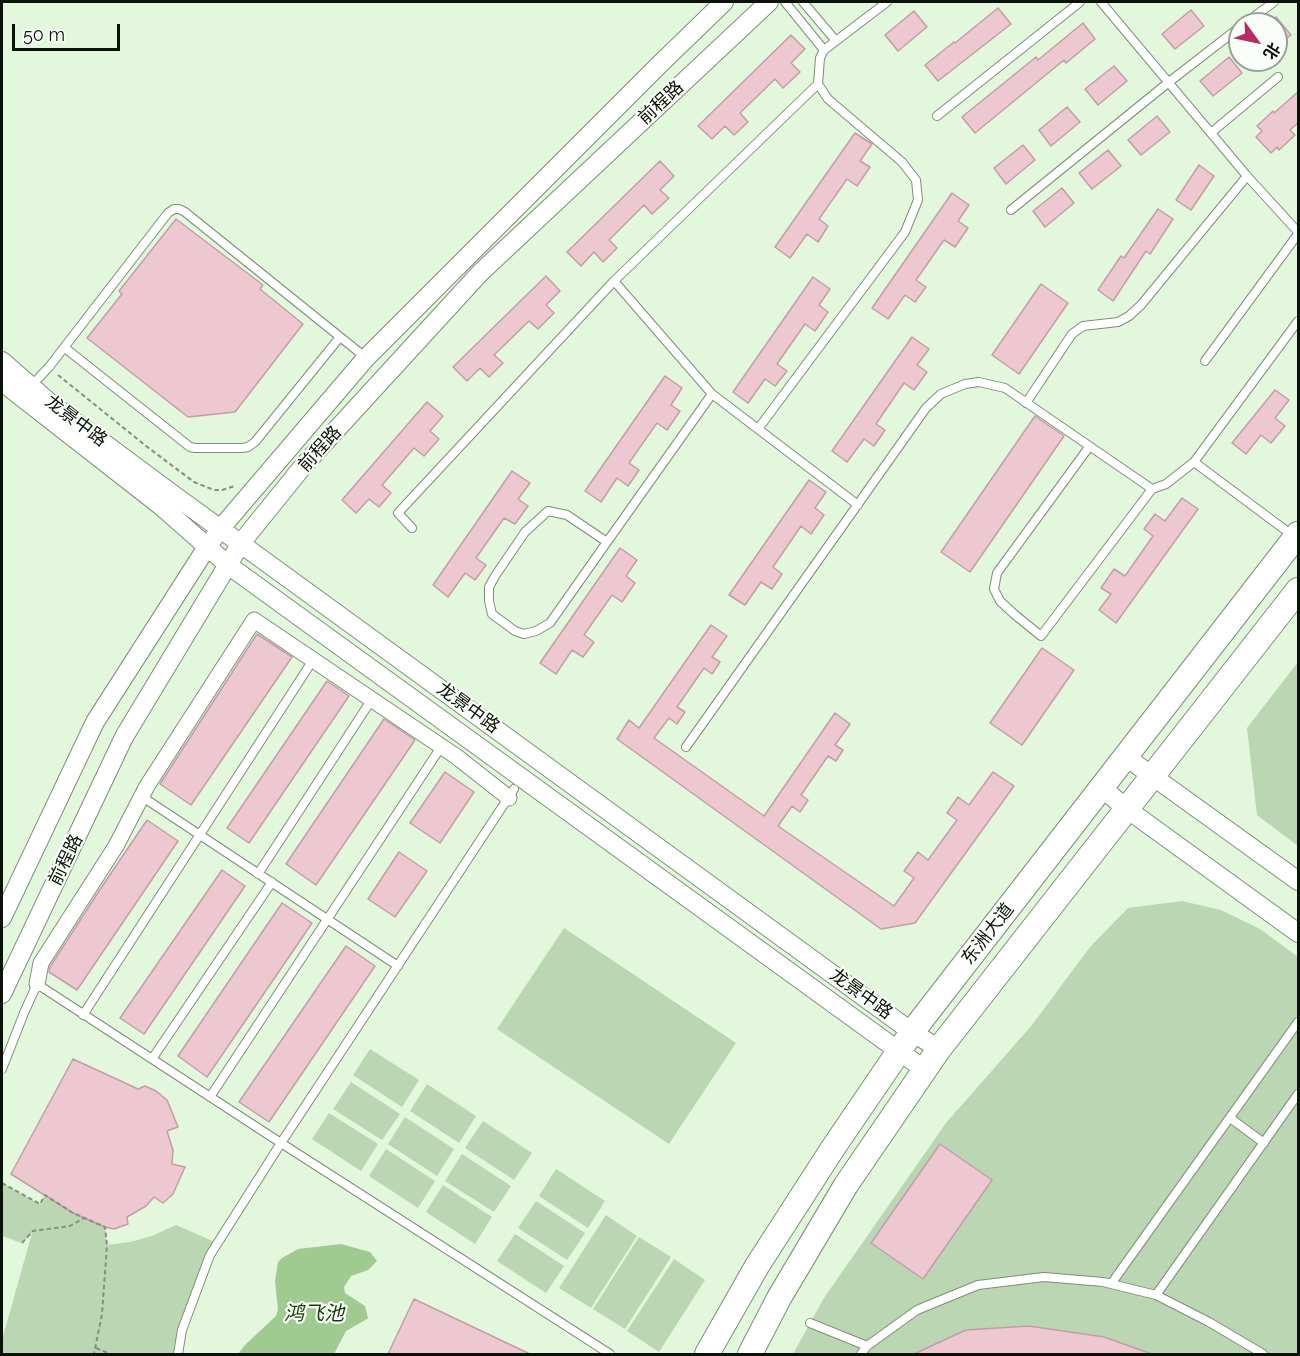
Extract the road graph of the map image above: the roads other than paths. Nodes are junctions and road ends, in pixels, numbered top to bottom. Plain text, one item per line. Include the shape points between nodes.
1 (724, 2) edge
2 (769, 2) edge
3 (785, 2) edge
4 (803, 2) edge
5 (887, 2) edge
6 (1080, 2) edge
7 (1101, 2) edge
8 (1274, 2) edge
9 (1261, 12) edge
10 (1228, 36) edge
11 (836, 41) junction
12 (824, 50) junction
13 (1278, 77) dead end
14 (1169, 82) junction
15 (818, 84) junction
16 (937, 116) dead end
17 (1212, 132) junction
18 (1248, 176) junction
19 (1011, 210) dead end
20 (1299, 233) edge
21 (614, 281) junction
22 (1299, 321) edge
23 (340, 337) junction
24 (65, 348) junction
25 (366, 358) junction
26 (2, 361) edge
27 (1204, 361) dead end
28 (2, 382) edge
29 (30, 387) junction
30 (712, 394) junction
31 (1026, 403) junction
32 (758, 429) junction
33 (1089, 447) junction
34 (1194, 462) junction
35 (1152, 489) junction
36 (858, 506) junction
37 (221, 528) junction
38 (412, 528) dead end
39 (1297, 536) edge
40 (607, 542) junction
41 (241, 543) junction
42 (207, 547) junction
43 (228, 565) junction
44 (1299, 590) edge
45 (313, 660) junction
46 (372, 699) junction
47 (441, 747) junction
48 (686, 747) dead end
49 (1126, 757) junction
50 (1153, 776) junction
51 (1102, 788) junction
52 (512, 794) joint
53 (141, 796) junction
54 (1127, 809) junction
55 (199, 834) junction
56 (258, 874) junction
57 (1299, 881) edge
58 (272, 882) junction
59 (2, 918) edge
60 (328, 920) junction
61 (1299, 933) edge
62 (398, 966) junction
63 (37, 984) junction
64 (2, 994) edge
65 (83, 1015) junction
66 (1299, 1022) edge
67 (906, 1041) junction
68 (939, 1049) junction
69 (152, 1059) junction
70 (2, 1069) edge
71 (925, 1070) junction
72 (1299, 1094) edge
73 (210, 1097) junction
74 (1230, 1118) junction
75 (281, 1143) junction
76 (1264, 1143) junction
77 (1111, 1284) junction
78 (1156, 1296) junction
79 (810, 1323) dead end
80 (867, 1346) junction
81 (178, 1354) edge
82 (610, 1354) edge
83 (707, 1354) edge
84 (750, 1354) edge
85 (861, 1354) edge
86 (1263, 1354) edge

1 - 25 street, 前程路
2 - 41 street, 前程路 via 480,273 304,465
3 - 12 lane
4 - 11 lane
5 - 11 lane
6 - 16 lane
7 - 14 lane
8 - 9 lane
10 - 14 lane
11 - 12 lane
12 - 15 lane
13 - 17 lane
14 - 17 lane
14 - 19 lane
15 - 21 lane
15 - 32 lane via 828,99 902,162 916,180 918,200 905,232
17 - 18 lane
18 - 20 lane
18 - 31 lane via 1141,305 1118,322 1083,326 1072,334
20 - 27 lane
21 - 30 lane
21 - 38 lane via 398,513
22 - 34 lane
23 - 24 lane via 255,442 242,448 190,447
23 - 24 lane via 185,212 174,209
23 - 25 lane
24 - 29 lane
25 - 37 street, 前程路
26 - 29 street, 龙景中路
28 - 42 street, 龙景中路 via 161,506
29 - 37 street, 龙景中路
30 - 32 lane
30 - 40 lane
31 - 33 lane
31 - 36 lane via 1005,388 979,382 941,394 926,408
32 - 36 lane
33 - 35 lane
33 - 35 lane via 997,573 994,589 1000,601 1041,636
34 - 35 lane via 1166,484
34 - 39 lane
36 - 48 lane
37 - 41 street, 龙景中路
37 - 42 street, 前程路
39 - 49 main road, 东洲大道
40 - 40 lane via 550,622 536,631 515,631 492,614 489,587 525,532 548,511 567,514
41 - 43 street, 前程路
41 - 67 street, 龙景中路
42 - 43 street, 龙景中路
42 - 59 street, 前程路 via 95,722
43 - 64 street, 前程路 via 124,737
43 - 67 street, 龙景中路 via 806,984
44 - 50 main road, 东洲大道
45 - 46 street
45 - 53 street via 254,620
45 - 55 lane
46 - 47 street
46 - 56 lane
47 - 52 street
47 - 60 lane
49 - 50 street
49 - 51 main road, 东洲大道
50 - 54 main road, 东洲大道
50 - 57 street
51 - 54 street
51 - 67 main road, 东洲大道
52 - 62 lane
53 - 55 lane
53 - 63 street via 116,846 41,963
54 - 61 street
54 - 68 main road, 东洲大道
55 - 56 lane
55 - 65 lane
56 - 58 lane
58 - 60 lane
58 - 69 lane
60 - 62 lane
60 - 73 lane
62 - 75 lane
63 - 65 lane
63 - 70 lane
65 - 69 lane
66 - 74 lane
67 - 68 street, 龙景中路
67 - 71 street, 龙景中路
67 - 83 main road, 东洲大道 via 757,1266
68 - 71 main road, 东洲大道
69 - 73 lane
71 - 84 main road, 东洲大道 via 846,1185
72 - 76 lane
73 - 75 lane
74 - 76 lane
74 - 77 lane
75 - 81 lane via 210,1255 182,1330
75 - 82 lane
76 - 78 lane
77 - 78 lane
77 - 80 lane via 1044,1277 978,1285 917,1310
78 - 86 lane
79 - 80 lane
80 - 85 lane

